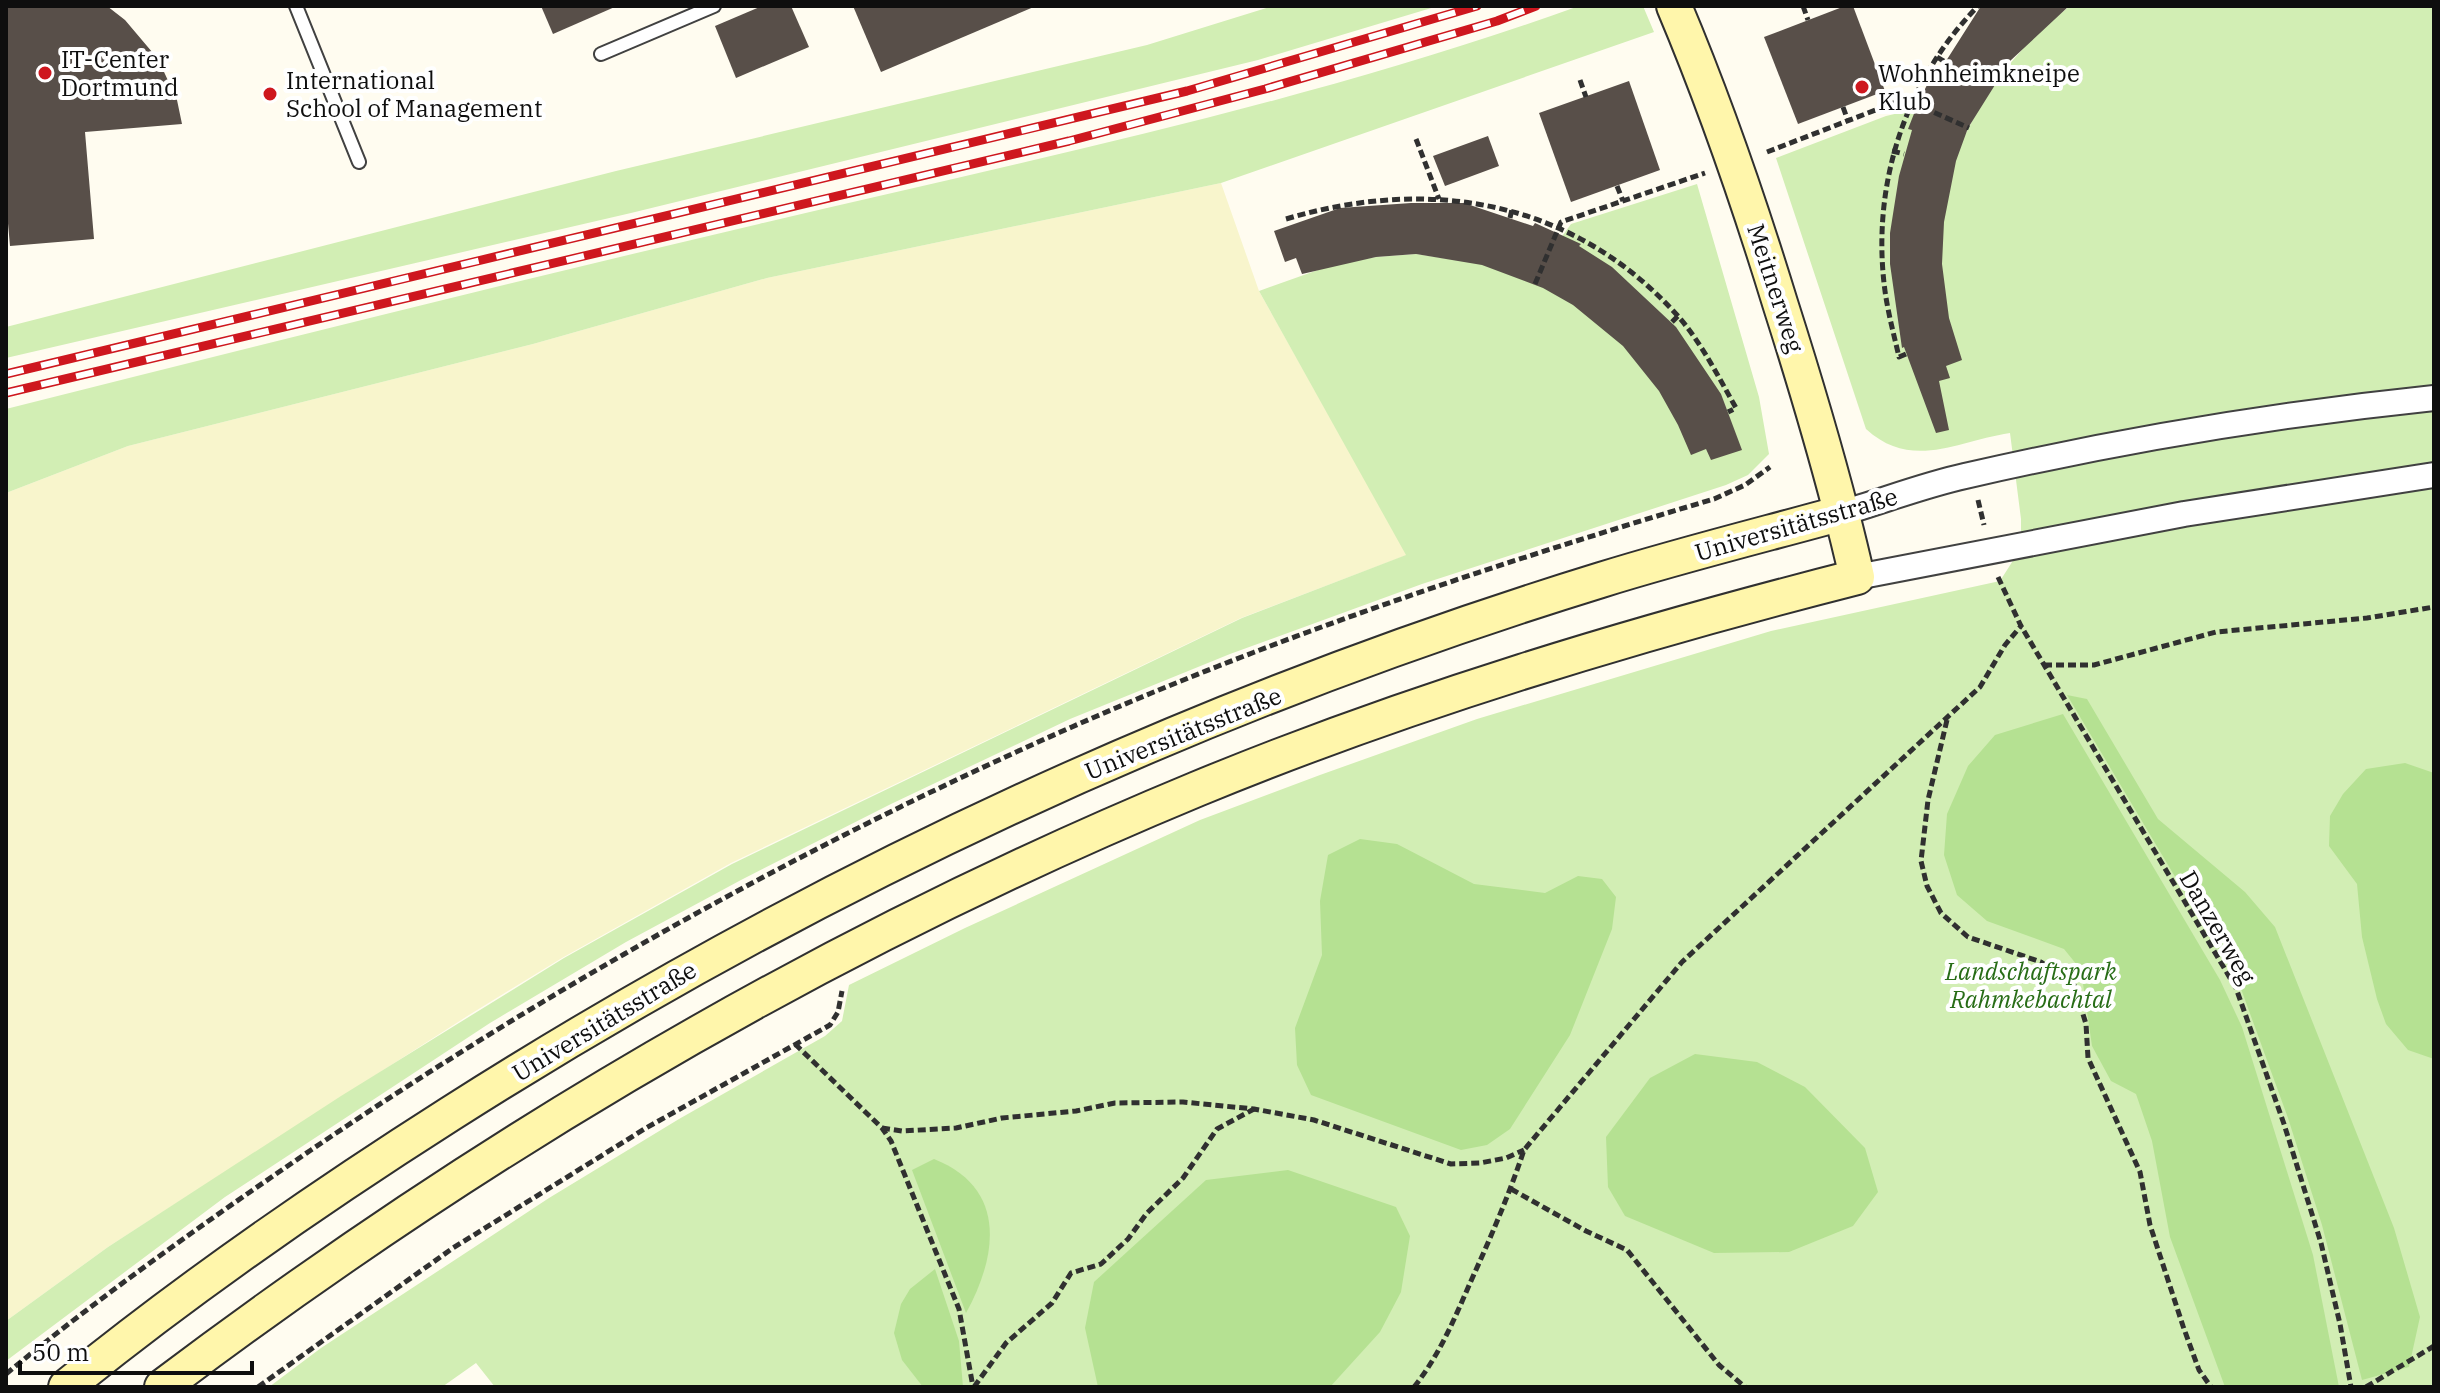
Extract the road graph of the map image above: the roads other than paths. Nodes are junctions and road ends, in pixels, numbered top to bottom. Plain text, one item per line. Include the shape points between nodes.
1 (296, 6) edge
2 (714, 6) edge
3 (1675, 9) edge
4 (601, 54) dead end
5 (359, 162) dead end
6 (2434, 398) edge
7 (2434, 475) edge
8 (1842, 513) junction
9 (1857, 577) junction
10 (66, 1387) edge
11 (162, 1387) edge

1 - 5 lane
2 - 4 lane
3 - 8 street, Meitnerweg via 1755,223
6 - 8 street, Universitätsstraße via 2210,429 2029,462
7 - 9 street via 2184,514
8 - 9 street, Meitnerweg
8 - 10 street, Universitätsstraße via 1601,579 1446,631 1156,742 945,837 775,922 548,1051 268,1234
9 - 11 street via 1424,703 1107,827 924,912 837,956 503,1149 357,1246

